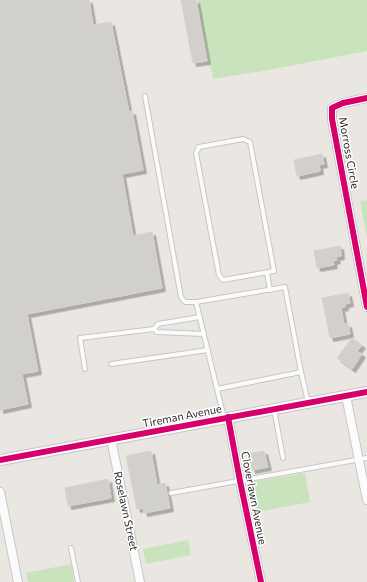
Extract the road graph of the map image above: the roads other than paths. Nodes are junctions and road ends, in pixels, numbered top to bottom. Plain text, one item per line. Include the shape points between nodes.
1 (145, 96) dead end
2 (367, 98) edge
3 (267, 272) junction
4 (270, 290) junction
5 (196, 302) junction
6 (367, 307) edge
7 (200, 317) junction
8 (154, 329) junction
9 (204, 334) junction
10 (208, 350) junction
11 (111, 364) dead end
12 (85, 369) dead end
13 (301, 372) junction
14 (217, 389) junction
15 (367, 392) edge
16 (346, 396) junction
17 (308, 403) junction
18 (274, 409) junction
19 (226, 418) junction
20 (111, 440) junction
21 (283, 458) dead end
22 (363, 459) edge
23 (0, 460) edge
24 (240, 481) junction
25 (0, 492) edge
26 (172, 493) dead end
27 (367, 500) edge
28 (2, 515) edge
29 (71, 548) dead end
30 (18, 582) edge
31 (78, 582) edge
32 (140, 582) edge
33 (261, 582) edge

1 - 5 lane via 181,297 185,302
2 - 6 street, Morross Circle via 332,108 332,119
3 - 3 lane via 274,271 250,142 244,139 199,147 196,153 219,275 223,280
3 - 4 lane
4 - 5 lane
4 - 13 lane via 285,287
5 - 7 lane
7 - 8 lane via 158,324
7 - 9 lane
8 - 9 lane via 157,332
8 - 12 lane via 80,338
9 - 10 lane
10 - 11 lane
10 - 14 lane
13 - 14 lane
13 - 17 lane
14 - 19 lane
15 - 16 street, Tireman Avenue
16 - 17 street, Tireman Avenue
16 - 22 street
17 - 18 street, Tireman Avenue
18 - 19 street, Tireman Avenue
18 - 21 lane
19 - 20 street, Tireman Avenue
19 - 24 street, Cloverlawn Avenue
20 - 23 street, Tireman Avenue
20 - 32 street, Roselawn Street
22 - 24 lane
22 - 27 street
24 - 26 lane
24 - 33 street, Cloverlawn Avenue
25 - 28 street
28 - 30 street
29 - 31 lane

